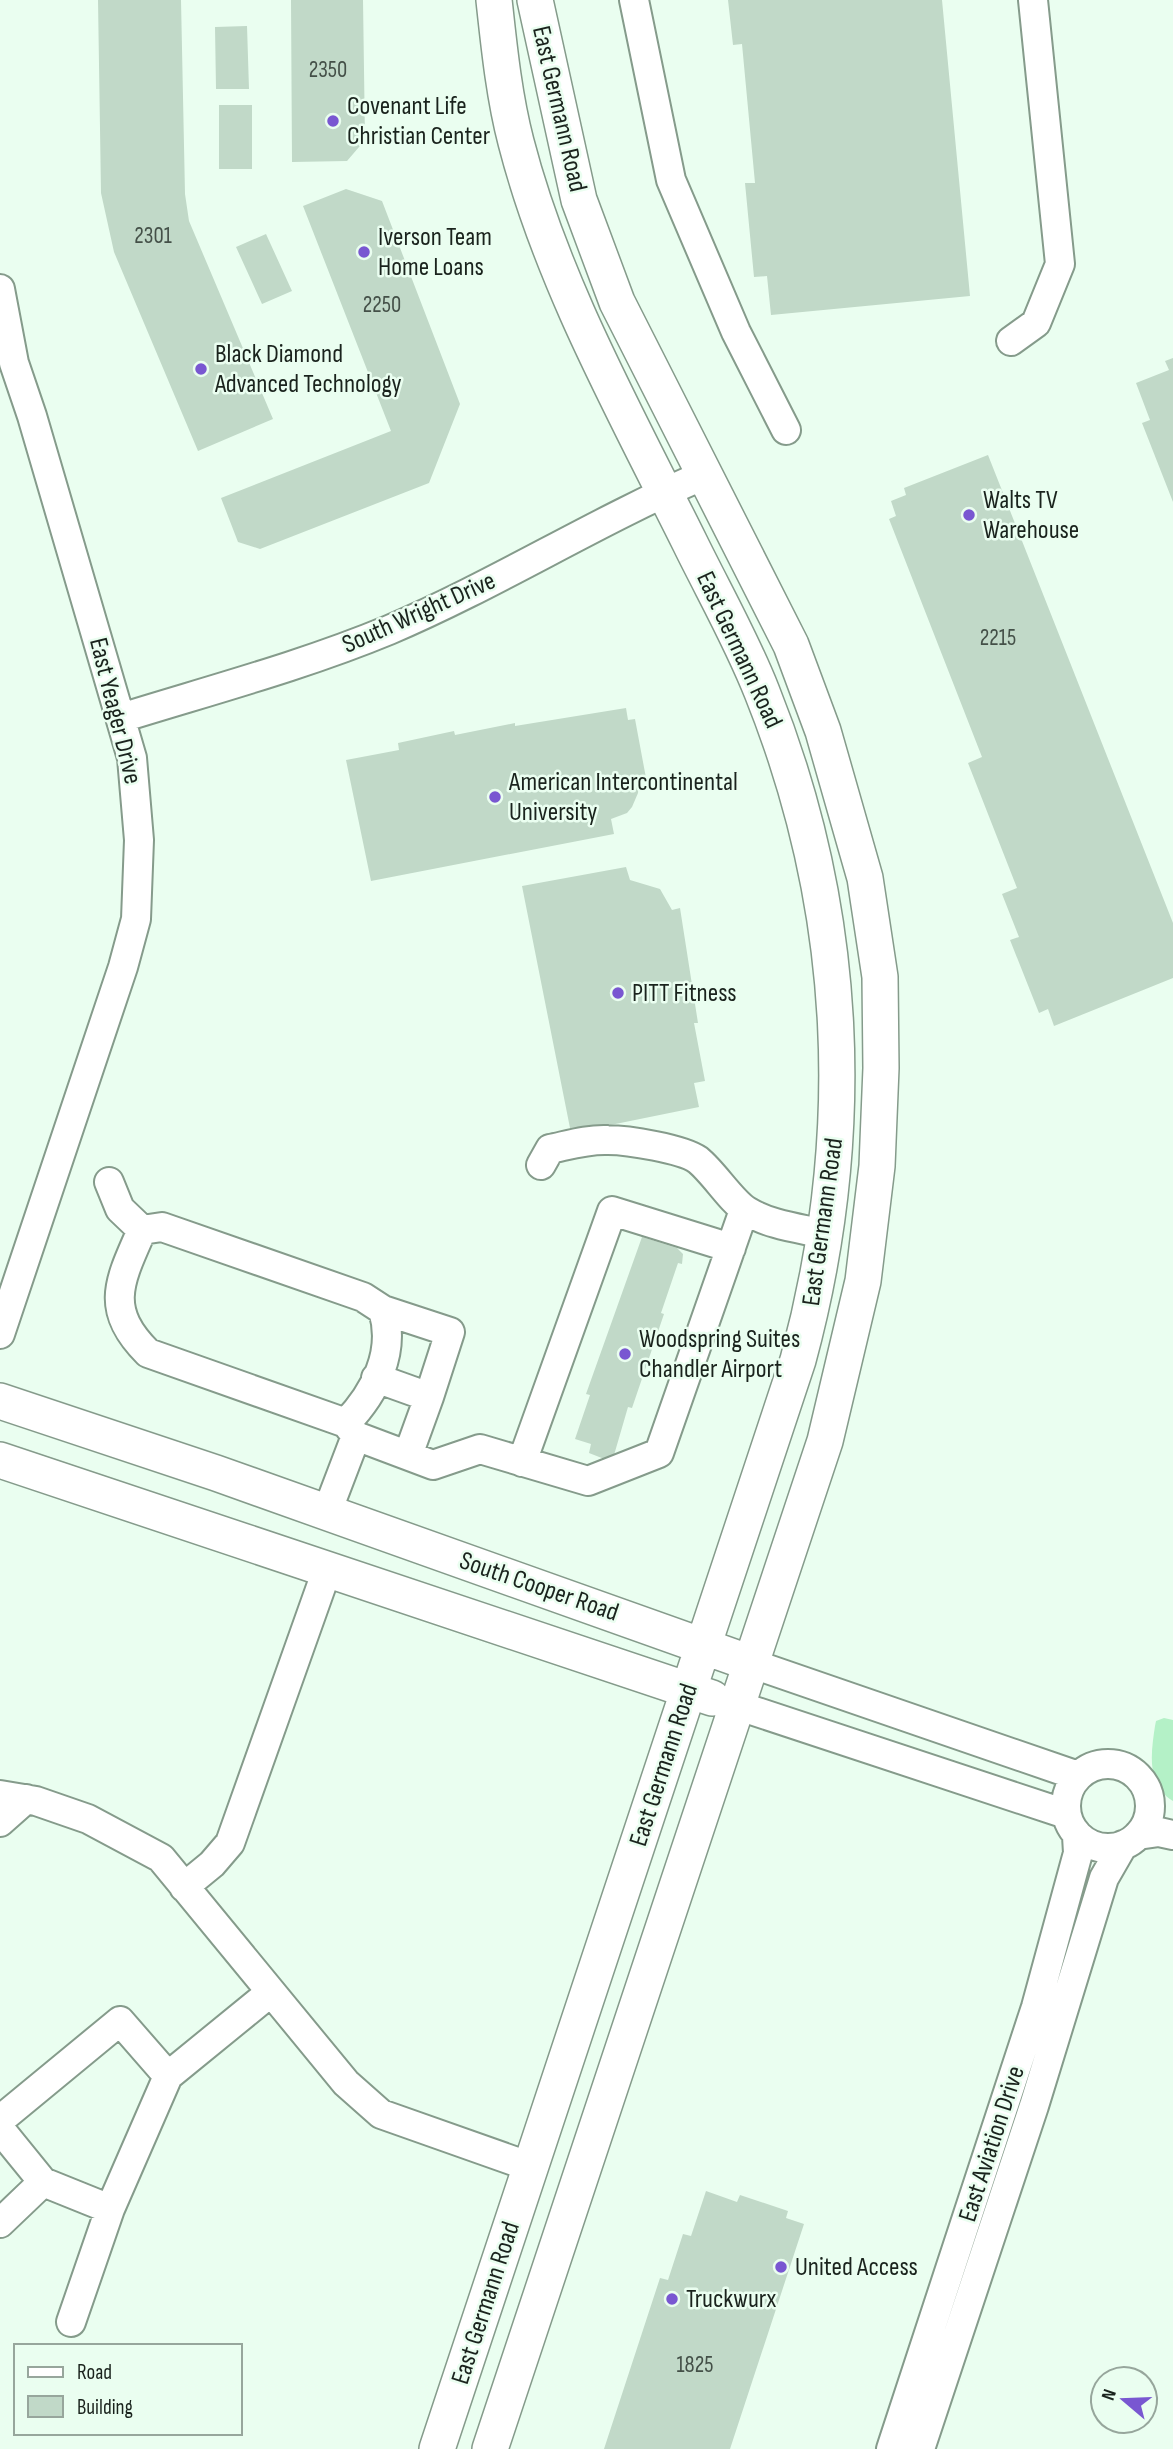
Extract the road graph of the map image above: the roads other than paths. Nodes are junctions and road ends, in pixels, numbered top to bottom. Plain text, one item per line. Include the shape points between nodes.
1 (494, 0) edge
2 (535, 0) edge
3 (634, 0) edge
4 (1033, 0) edge
5 (0, 289) edge
6 (1011, 341) dead end
7 (786, 430) dead end
8 (704, 475) junction
9 (664, 492) junction
10 (121, 718) junction
11 (541, 1165) dead end
12 (109, 1182) dead end
13 (744, 1210) junction
14 (142, 1230) junction
15 (824, 1234) junction
16 (731, 1248) junction
17 (383, 1310) junction
18 (0, 1334) edge
19 (376, 1378) junction
20 (429, 1397) junction
21 (0, 1401) edge
22 (835, 1404) junction
23 (351, 1429) junction
24 (408, 1455) junction
25 (0, 1460) edge
26 (522, 1462) junction
27 (327, 1512) junction
28 (327, 1570) junction
29 (703, 1646) junction
30 (753, 1664) junction
31 (688, 1690) junction
32 (738, 1706) junction
33 (1078, 1776) junction
34 (13, 1797) edge
35 (1161, 1810) edge
36 (0, 1822) edge
37 (1071, 1825) junction
38 (1173, 1835) edge
39 (1131, 1840) junction
40 (184, 1887) junction
41 (271, 1992) junction
42 (168, 2076) junction
43 (0, 2120) edge
44 (0, 2129) edge
45 (531, 2166) junction
46 (43, 2182) junction
47 (110, 2208) junction
48 (0, 2223) edge
49 (71, 2322) dead end
50 (932, 2368) junction
51 (437, 2449) edge
52 (490, 2449) edge
53 (891, 2449) edge
54 (920, 2449) edge

1 - 9 main road, East Germann Road via 516,141 542,224 595,349
2 - 8 main road, East Germann Road via 579,200 617,302
3 - 7 street via 671,180 736,332
4 - 6 street via 1060,264 1037,323
5 - 10 street, East Yeager Drive via 14,363
8 - 9 street, South Wright Drive
8 - 22 main road, East Germann Road via 791,645 823,731 865,878 878,965 881,1068 874,1204 854,1325
9 - 10 street, South Wright Drive via 390,629 327,654
9 - 15 main road, East Germann Road via 761,688 793,780 819,888 838,1037 838,1104
10 - 18 street, East Yeager Drive via 137,804 136,919
11 - 13 street via 550,1150 583,1141 609,1140 665,1150 695,1158
12 - 14 street via 120,1209
13 - 15 street via 778,1224
13 - 16 street
14 - 17 street via 162,1227 363,1297
14 - 23 street via 125,1268 118,1307 129,1334 148,1353
15 - 22 main road via 838,1256 842,1278 827,1364
15 - 29 main road, East Germann Road via 817,1291 798,1360
16 - 26 street via 659,1453 588,1481
16 - 26 street via 612,1211
17 - 19 street via 389,1344
17 - 20 street via 450,1332
19 - 20 street
19 - 23 street
20 - 24 street
21 - 27 main road, South Cooper Road
22 - 30 main road, East Germann Road
23 - 24 street
23 - 27 street
24 - 26 street via 433,1465 480,1449
25 - 28 main road, South Cooper Road
27 - 29 main road, South Cooper Road
28 - 31 main road, South Cooper Road
28 - 40 street via 230,1843
29 - 30 main road, South Cooper Road
29 - 31 main road, East Germann Road
30 - 32 main road, East Germann Road
30 - 33 street, South Cooper Road
31 - 32 main road, South Cooper Road
31 - 45 main road, East Germann Road
32 - 37 street, South Cooper Road
32 - 52 main road, East Germann Road
33 - 35 street via 1089,1768 1117,1765 1140,1779
33 - 37 street via 1070,1787
34 - 36 street
34 - 40 street via 88,1819 161,1858
35 - 39 street
37 - 39 street, South Cooper Road via 1099,1848
37 - 50 street, East Aviation Drive via 1078,1853 1055,1945
38 - 39 street, South Cooper Road via 1159,1832
39 - 50 street, East Aviation Drive via 1104,1878 1034,2106
40 - 41 street
41 - 42 street
41 - 45 street via 346,2083 382,2115
42 - 43 street via 120,2021
42 - 47 street
44 - 46 street
45 - 51 main road, East Germann Road
46 - 47 street
46 - 48 street
47 - 49 street
50 - 53 street, East Aviation Drive
50 - 54 street, East Aviation Drive

